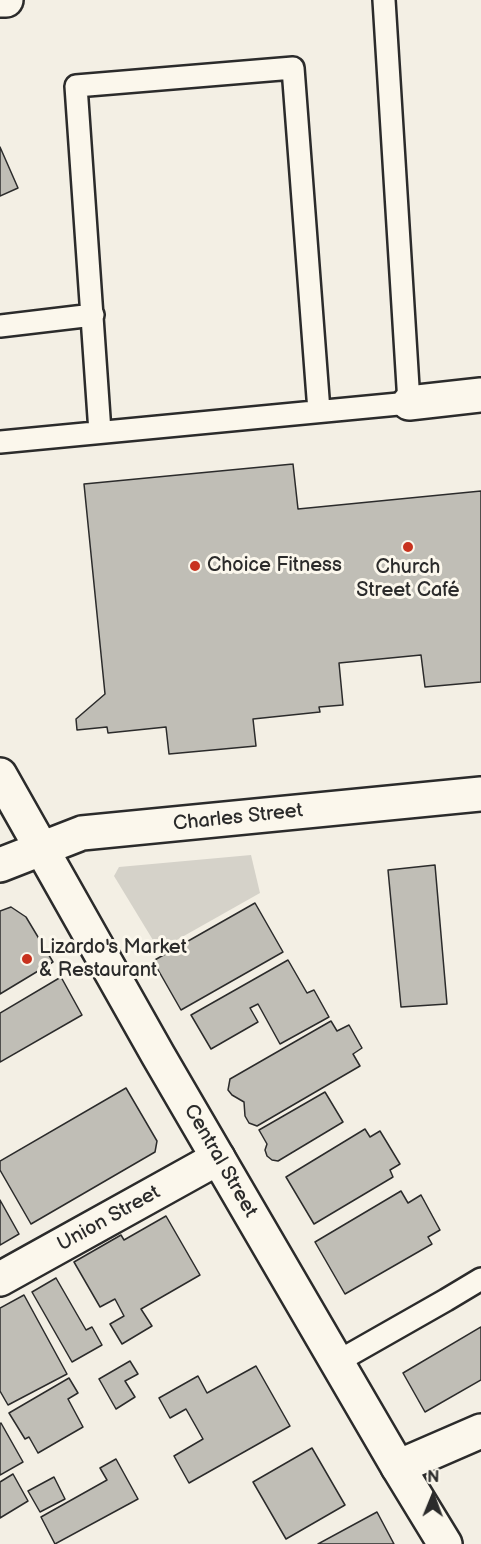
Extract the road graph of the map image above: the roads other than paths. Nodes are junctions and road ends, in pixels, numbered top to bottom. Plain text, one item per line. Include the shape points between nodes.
1 (0, 0) edge
2 (6, 0) edge
3 (384, 0) edge
4 (93, 315) junction
5 (0, 326) edge
6 (481, 395) edge
7 (409, 403) junction
8 (319, 411) junction
9 (100, 432) junction
10 (0, 442) edge
11 (0, 775) edge
12 (481, 794) edge
13 (42, 850) junction
14 (0, 865) edge
15 (218, 1158) junction
16 (0, 1279) edge
17 (481, 1279) edge
18 (337, 1362) junction
19 (481, 1431) edge
20 (398, 1467) junction
21 (445, 1544) edge

1 - 2 street
3 - 7 lane
4 - 5 lane
4 - 8 lane via 76,86 293,68
4 - 9 lane
6 - 7 street
7 - 8 lane
8 - 9 lane
9 - 10 lane
11 - 13 street, Central Street
12 - 13 street, Charles Street via 82,833
13 - 14 street, Charles Street
13 - 15 street, Central Street
15 - 16 street, Union Street
15 - 18 street, Central Street
17 - 18 lane
18 - 20 street, Central Street
19 - 20 street
20 - 21 street, Central Street

